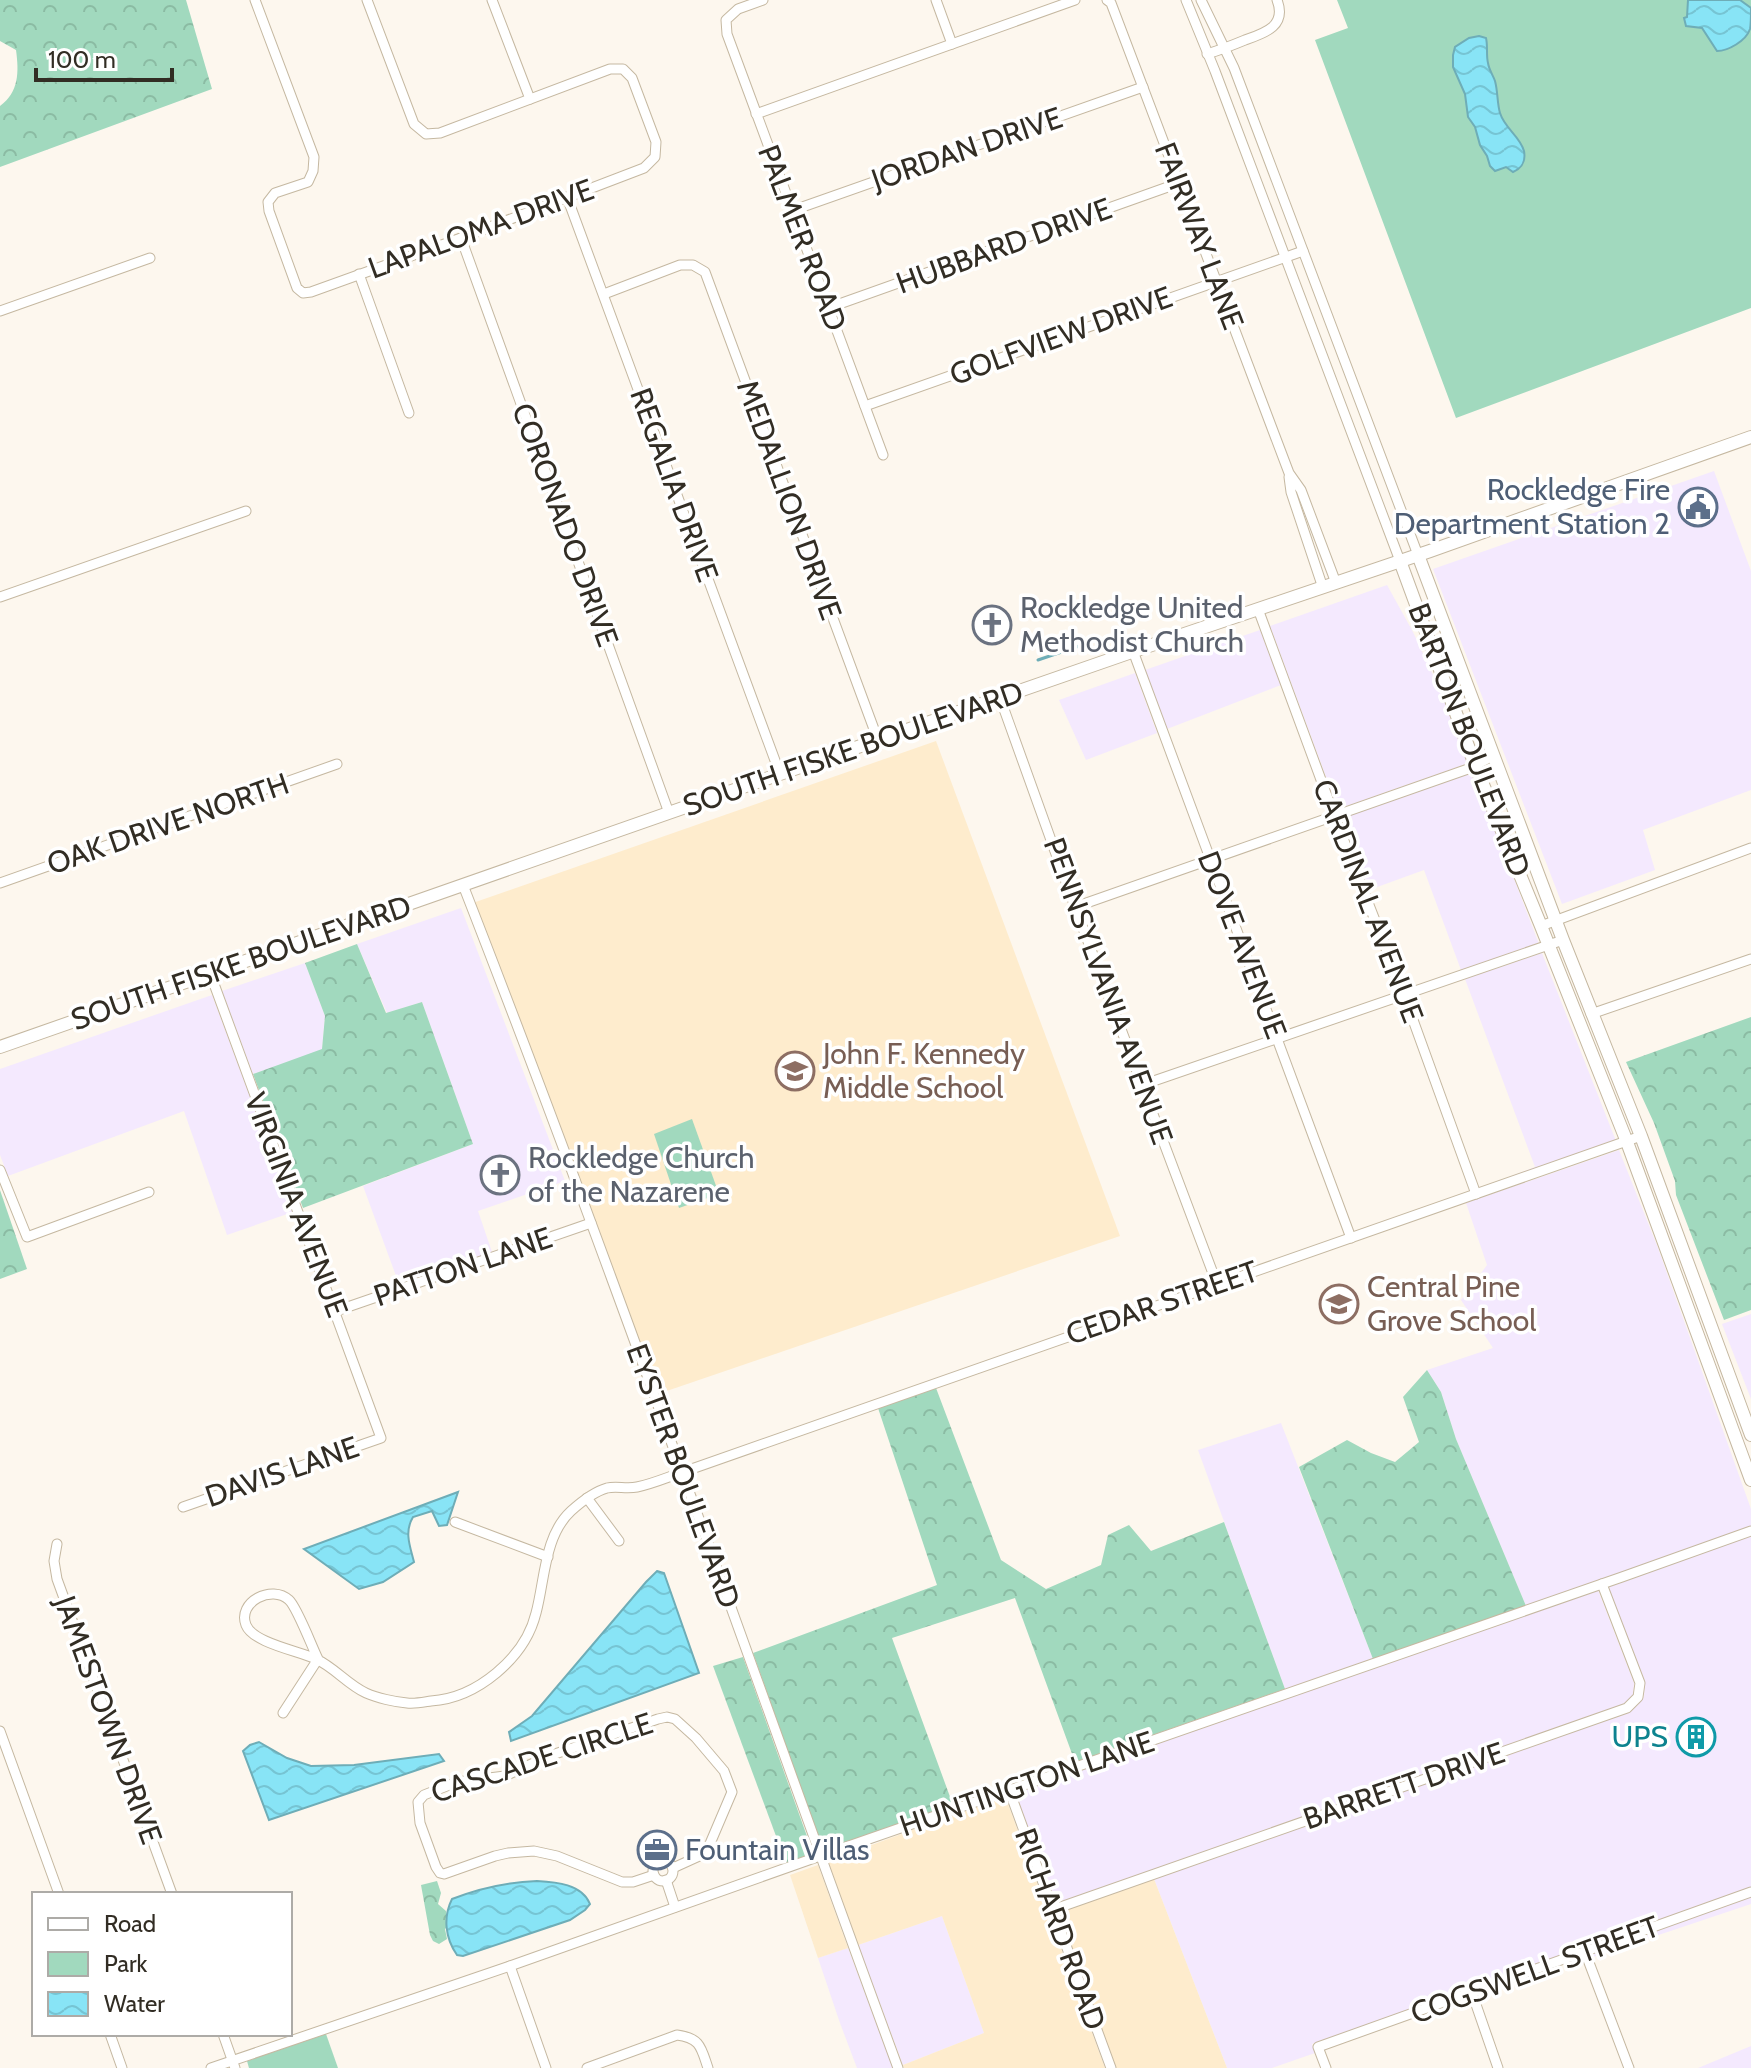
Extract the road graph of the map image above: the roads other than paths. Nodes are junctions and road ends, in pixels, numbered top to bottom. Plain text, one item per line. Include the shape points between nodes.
1 (255, 0) edge
2 (367, 0) edge
3 (494, 0) edge
4 (763, 0) edge
5 (936, 0) edge
6 (1075, 0) edge
7 (1107, 0) edge
8 (1186, 0) edge
9 (1201, 0) edge
10 (1277, 0) edge
11 (952, 44) junction
12 (1225, 48) junction
13 (1207, 54) junction
14 (1143, 87) junction
15 (530, 99) junction
16 (756, 114) junction
17 (1179, 183) junction
18 (567, 197) junction
19 (791, 211) junction
20 (461, 238) junction
21 (1303, 251) junction
22 (1285, 257) junction
23 (150, 258) dead end
24 (359, 274) junction
25 (1216, 281) junction
26 (604, 294) junction
27 (828, 308) junction
28 (0, 311) edge
29 (865, 406) junction
30 (409, 413) dead end
31 (1751, 437) edge
32 (883, 455) dead end
33 (1385, 468) junction
34 (1289, 473) junction
35 (1367, 474) junction
36 (246, 511) dead end
37 (1418, 555) junction
38 (1400, 561) junction
39 (1336, 583) junction
40 (1323, 588) junction
41 (0, 597) edge
42 (1258, 609) junction
43 (1133, 651) junction
44 (1443, 680) junction
45 (1471, 695) junction
46 (1000, 698) junction
47 (878, 740) junction
48 (1493, 756) junction
49 (337, 764) dead end
50 (1475, 765) junction
51 (780, 774) junction
52 (669, 813) junction
53 (1334, 815) junction
54 (1751, 848) edge
55 (1210, 858) junction
56 (0, 883) edge
57 (463, 885) junction
58 (1075, 907) junction
59 (1556, 920) junction
60 (1541, 926) junction
61 (1563, 940) junction
62 (1549, 945) junction
63 (1751, 959) edge
64 (210, 973) junction
65 (1404, 995) junction
66 (1591, 1014) junction
67 (1277, 1038) junction
68 (1, 1045) edge
69 (1142, 1085) junction
70 (1641, 1136) junction
71 (1627, 1142) junction
72 (0, 1170) edge
73 (149, 1192) dead end
74 (1476, 1194) junction
75 (591, 1223) junction
76 (1351, 1238) junction
77 (1217, 1284) junction
78 (336, 1311) junction
79 (1736, 1394) junction
80 (1721, 1399) junction
81 (1751, 1435) edge
82 (381, 1438) joint
83 (683, 1472) junction
84 (1751, 1480) edge
85 (587, 1498) junction
86 (183, 1507) dead end
87 (455, 1522) dead end
88 (1751, 1531) edge
89 (619, 1541) dead end
90 (57, 1544) dead end
91 (548, 1557) junction
92 (1602, 1584) junction
93 (318, 1659) junction
94 (283, 1713) dead end
95 (0, 1731) edge
96 (1009, 1790) junction
97 (820, 1856) junction
98 (673, 1868) junction
99 (654, 1875) junction
100 (666, 1880) junction
101 (58, 1892) edge
102 (171, 1892) edge
103 (1751, 1892) edge
104 (675, 1907) junction
105 (1052, 1910) junction
106 (1585, 1952) junction
107 (510, 1966) junction
108 (1472, 1993) junction
109 (111, 2036) edge
110 (224, 2036) edge
111 (234, 2064) edge
112 (592, 2067) edge
113 (122, 2068) edge
114 (211, 2068) edge
115 (546, 2068) edge
116 (708, 2068) edge
117 (898, 2068) edge
118 (1111, 2068) edge
119 (1326, 2068) edge
120 (1498, 2068) edge
121 (1629, 2068) edge

1 - 24 street, LAPALOMA DRIVE via 314,157 308,182 275,193 268,202 297,288 311,292
2 - 15 street via 414,124 426,134
3 - 15 street
4 - 16 street, PALMER ROAD via 726,20
5 - 11 street
6 - 11 street
7 - 14 street, FAIRWAY LANE
8 - 13 street, BARTON BOULEVARD
9 - 12 street, BARTON BOULEVARD
10 - 12 street via 1278,21 1269,31
11 - 16 street
12 - 13 street
12 - 21 street, BARTON BOULEVARD
13 - 22 street, BARTON BOULEVARD
14 - 17 street, FAIRWAY LANE
14 - 19 street, JORDAN DRIVE
15 - 18 street, LAPALOMA DRIVE via 610,69 623,69 632,78 656,142 655,157 644,168
16 - 19 street, PALMER ROAD
17 - 25 street, FAIRWAY LANE
17 - 27 street, HUBBARD DRIVE
18 - 20 street, LAPALOMA DRIVE
18 - 26 street, REGALIA DRIVE
19 - 27 street, PALMER ROAD
20 - 24 street, LAPALOMA DRIVE
20 - 52 street, CORONADO DRIVE
21 - 22 street, GOLFVIEW DRIVE
21 - 33 street, BARTON BOULEVARD
22 - 25 street, GOLFVIEW DRIVE
22 - 35 street, BARTON BOULEVARD
23 - 28 street
24 - 30 street
25 - 29 street, GOLFVIEW DRIVE
25 - 34 street, FAIRWAY LANE
26 - 47 street, MEDALLION DRIVE via 680,265 705,272
26 - 51 street, REGALIA DRIVE
27 - 29 street, PALMER ROAD
29 - 32 street, PALMER ROAD
31 - 37 main road, SOUTH FISKE BOULEVARD
33 - 35 street
33 - 37 street, BARTON BOULEVARD
34 - 39 street, FAIRWAY LANE via 1301,490
34 - 40 street, FAIRWAY LANE
35 - 38 street, BARTON BOULEVARD
36 - 41 street
37 - 38 main road, SOUTH FISKE BOULEVARD
37 - 45 main road, BARTON BOULEVARD
38 - 39 main road, SOUTH FISKE BOULEVARD
38 - 44 main road, BARTON BOULEVARD
39 - 40 main road, SOUTH FISKE BOULEVARD
40 - 42 main road, SOUTH FISKE BOULEVARD
42 - 43 main road, SOUTH FISKE BOULEVARD
42 - 53 street, CARDINAL AVENUE
43 - 46 main road, SOUTH FISKE BOULEVARD
43 - 55 street, DOVE AVENUE
44 - 45 main road via 1458,683
44 - 50 main road, BARTON BOULEVARD
45 - 48 main road, BARTON BOULEVARD
46 - 47 main road, SOUTH FISKE BOULEVARD
46 - 58 street, PENNSYLVANIA AVENUE
47 - 51 main road, SOUTH FISKE BOULEVARD
48 - 50 street
48 - 59 main road, BARTON BOULEVARD
49 - 56 street, OAK DRIVE NORTH
50 - 53 street
50 - 60 main road, BARTON BOULEVARD
51 - 52 main road, SOUTH FISKE BOULEVARD
52 - 57 main road, SOUTH FISKE BOULEVARD
53 - 55 street
53 - 65 street, CARDINAL AVENUE
54 - 59 street
55 - 58 street
55 - 67 street, DOVE AVENUE
57 - 64 main road, SOUTH FISKE BOULEVARD
57 - 75 street, EYSTER BOULEVARD
58 - 69 street, PENNSYLVANIA AVENUE
59 - 60 street
59 - 61 main road, BARTON BOULEVARD
60 - 62 main road, BARTON BOULEVARD
61 - 62 street
61 - 66 main road, BARTON BOULEVARD
62 - 65 street
62 - 71 main road, BARTON BOULEVARD
63 - 66 street
64 - 68 main road, SOUTH FISKE BOULEVARD
64 - 78 street, VIRGINIA AVENUE
65 - 67 street
65 - 74 street, CARDINAL AVENUE
66 - 70 main road, BARTON BOULEVARD
67 - 69 street
67 - 76 street, DOVE AVENUE
69 - 77 street, PENNSYLVANIA AVENUE
70 - 71 street, CEDAR STREET
70 - 79 main road, BARTON BOULEVARD
71 - 74 street, CEDAR STREET
71 - 80 main road, BARTON BOULEVARD
72 - 73 street via 27,1237
74 - 76 street, CEDAR STREET
75 - 78 street, PATTON LANE
75 - 83 street, EYSTER BOULEVARD
76 - 77 street, CEDAR STREET
77 - 83 street, CEDAR STREET
78 - 82 street, VIRGINIA AVENUE
79 - 80 main road
79 - 81 main road, BARTON BOULEVARD
80 - 84 main road, BARTON BOULEVARD
82 - 86 street, DAVIS LANE
83 - 85 street, CEDAR STREET via 636,1487 608,1488
83 - 97 street, EYSTER BOULEVARD
85 - 89 street
85 - 91 street via 568,1514
87 - 91 street
88 - 92 street, HUNTINGTON LANE
90 - 102 street, JAMESTOWN DRIVE via 57,1579
91 - 93 street via 536,1617 523,1643 498,1673 474,1689 442,1701 407,1703 365,1693
92 - 96 street, HUNTINGTON LANE
92 - 105 street, BARRETT DRIVE via 1640,1683 1638,1697 1627,1708
93 - 93 street via 251,1633 244,1615 247,1607 267,1594 289,1599
93 - 94 street
95 - 101 street
96 - 97 street, HUNTINGTON LANE
96 - 105 street, RICHARD ROAD
97 - 104 street, HUNTINGTON LANE
97 - 117 street, EYSTER BOULEVARD
98 - 99 street, CASCADE CIRCLE via 660,1861
98 - 99 street, CASCADE CIRCLE via 706,1853 732,1792 724,1771 675,1719 658,1719 505,1776 457,1782 418,1802 420,1823 440,1873 495,1856 534,1851 622,1882
98 - 100 street
99 - 100 street, CASCADE CIRCLE
100 - 104 street
103 - 106 street, COGSWELL STREET
104 - 107 street, HUNTINGTON LANE
105 - 118 street, RICHARD ROAD
106 - 108 street, COGSWELL STREET
106 - 121 street
107 - 111 street, HUNTINGTON LANE
107 - 115 street
108 - 119 street, COGSWELL STREET via 1318,2047
108 - 120 street
109 - 113 street
110 - 111 street
111 - 114 street, HUNTINGTON LANE
112 - 116 street via 677,2035 691,2037

